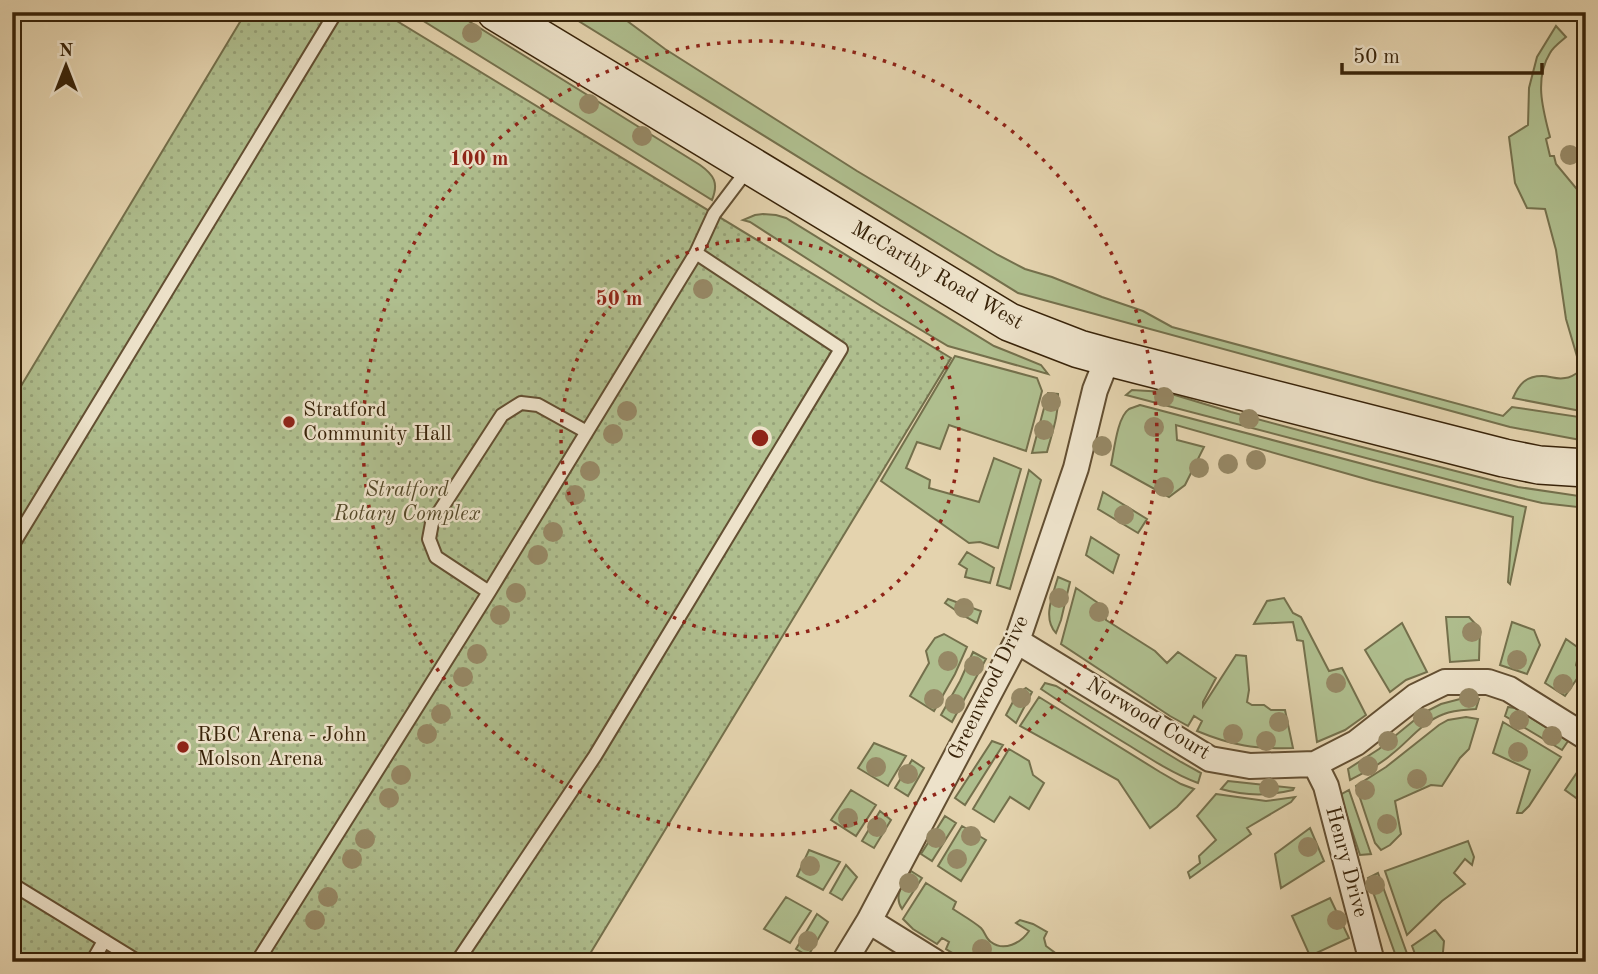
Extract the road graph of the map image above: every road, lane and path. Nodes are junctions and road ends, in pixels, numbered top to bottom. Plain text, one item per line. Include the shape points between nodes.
1 (335, 12) edge
2 (496, 12) edge
3 (750, 166) junction
4 (696, 253) junction
5 (1108, 357) junction
6 (586, 432) junction
7 (1586, 468) edge
8 (12, 546) edge
9 (489, 592) junction
10 (1017, 641) junction
11 (1586, 737) edge
12 (1315, 764) junction
13 (12, 884) edge
14 (869, 921) junction
15 (104, 941) junction
16 (92, 962) edge
17 (139, 962) edge
18 (257, 962) edge
19 (457, 962) edge
20 (844, 962) edge
21 (935, 962) edge
22 (1372, 962) edge

1 - 8 lane
2 - 3 street, McCarthy Road West
3 - 4 lane via 714,214
3 - 5 street, McCarthy Road West via 1009,321
4 - 6 lane
4 - 19 lane via 841,349 596,756
5 - 7 street, McCarthy Road West via 1504,458 1539,466
5 - 10 street, Greenwood Drive
6 - 9 lane
6 - 9 lane via 538,405 521,403 502,415 432,523 429,539 436,557
9 - 18 lane
10 - 12 street, Norwood Court via 1210,759 1250,766
10 - 14 street, Greenwood Drive
11 - 12 street, Norwood Court via 1509,689 1488,682 1445,682 1416,695 1356,743
12 - 22 street, Henry Drive via 1326,786
13 - 15 lane
14 - 20 street, Greenwood Drive
14 - 21 street
15 - 16 lane
15 - 17 lane

